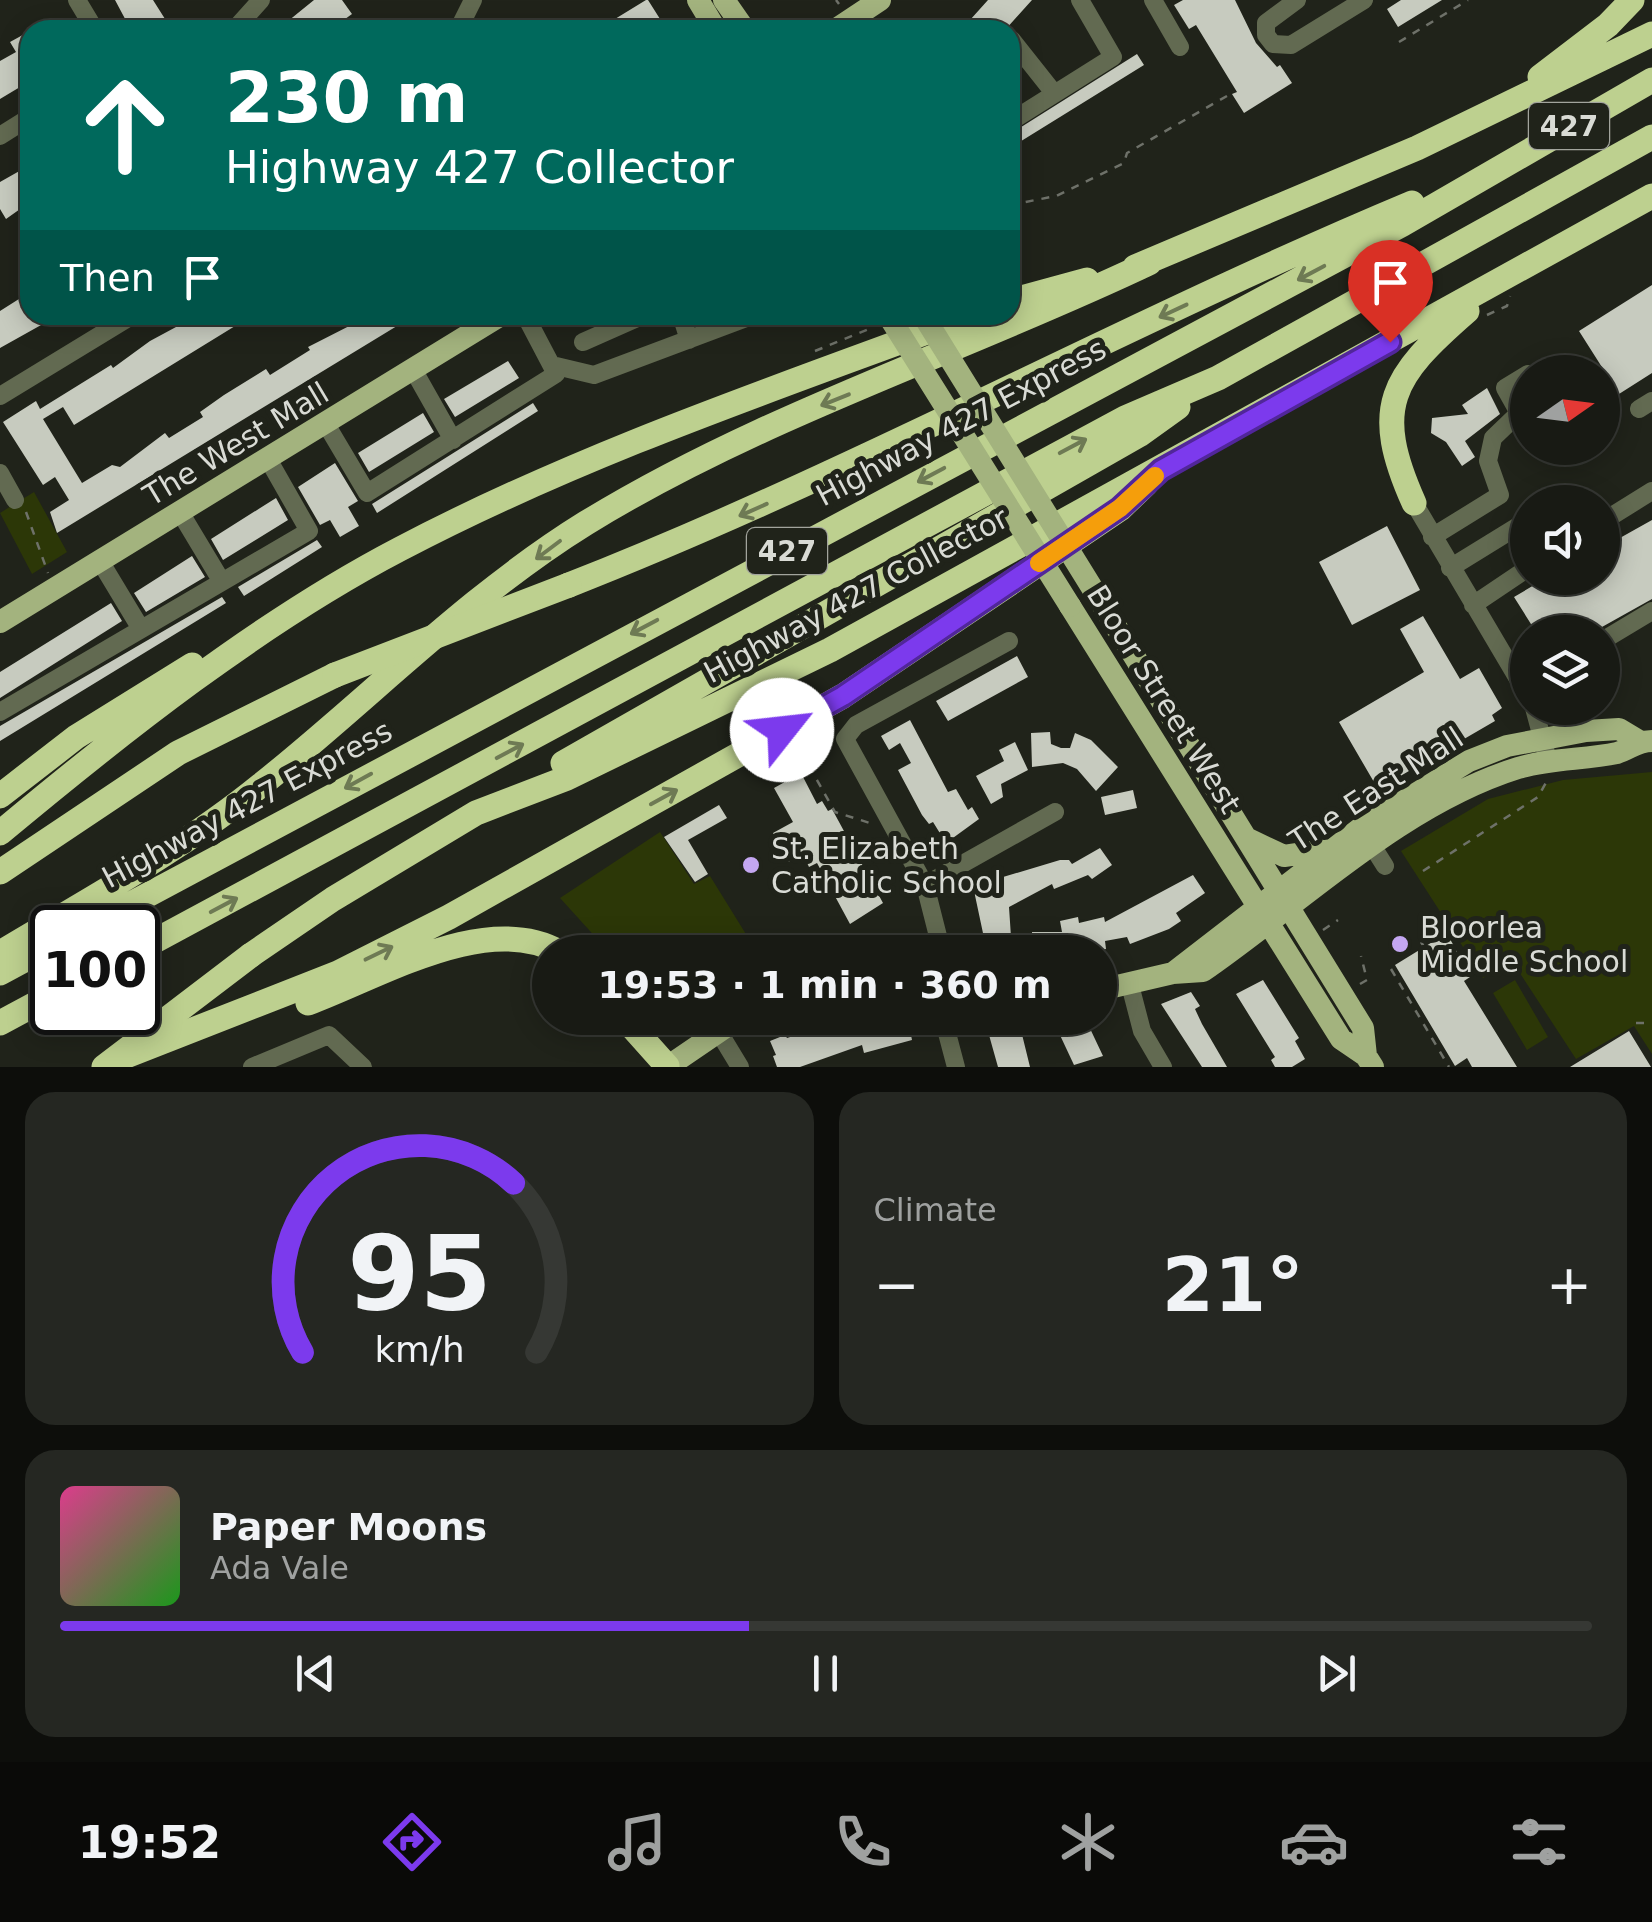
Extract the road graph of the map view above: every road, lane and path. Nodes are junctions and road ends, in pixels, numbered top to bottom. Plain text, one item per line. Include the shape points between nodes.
1 (260, 0) edge
2 (880, 0) edge
3 (1080, 0) edge
4 (1154, 0) edge
5 (1300, 0) edge
6 (1364, 0) edge
7 (1468, 0) edge
8 (1632, 0) edge
9 (243, 20) edge
10 (850, 20) edge
11 (1319, 27) junction
12 (1652, 34) edge
13 (1399, 42) dead end
14 (1180, 47) dead end
15 (1020, 50) edge
16 (1652, 80) edge
17 (1234, 92) dead end
18 (1054, 93) junction
19 (1506, 104) junction
20 (1020, 115) edge
21 (1652, 137) edge
22 (1486, 172) junction
23 (1652, 196) edge
24 (1020, 203) edge
25 (1149, 263) junction
26 (1521, 268) junction
27 (1020, 298) edge
28 (1020, 324) edge
29 (117, 325) edge
30 (485, 325) edge
31 (530, 325) edge
32 (623, 325) edge
33 (685, 325) edge
34 (728, 325) edge
35 (894, 325) edge
36 (929, 325) edge
37 (946, 325) edge
38 (1018, 325) edge
39 (611, 331) junction
40 (690, 340) junction
41 (583, 342) dead end
42 (624, 366) junction
43 (554, 370) junction
44 (414, 371) junction
45 (1218, 378) junction
46 (0, 396) edge
47 (1510, 422) edge
48 (326, 424) junction
49 (452, 440) junction
50 (268, 459) junction
51 (1161, 470) junction
52 (0, 473) edge
53 (1652, 491) edge
54 (22, 502) joint
55 (1414, 503) joint
56 (1620, 511) edge
57 (180, 512) junction
58 (1510, 531) edge
59 (1432, 537) junction
60 (100, 561) junction
61 (1450, 568) junction
62 (1510, 580) edge
63 (222, 582) junction
64 (58, 586) junction
65 (1473, 606) junction
66 (1652, 611) edge
67 (0, 622) edge
68 (141, 630) junction
69 (1620, 631) edge
70 (257, 638) junction
71 (1009, 641) dead end
72 (1510, 665) edge
73 (0, 712) edge
74 (1538, 725) edge
75 (1646, 741) edge
76 (1547, 758) junction
77 (809, 766) dead end
78 (0, 796) edge
79 (1055, 812) dead end
80 (476, 813) junction
81 (873, 824) dead end
82 (0, 833) edge
83 (1243, 836) junction
84 (1336, 846) junction
85 (1373, 847) junction
86 (1422, 871) dead end
87 (0, 872) edge
88 (925, 885) junction
89 (129, 905) edge
90 (1273, 907) junction
91 (1338, 920) dead end
92 (1322, 930) dead end
93 (938, 935) edge
94 (160, 938) edge
95 (532, 941) edge
96 (1422, 942) dead end
97 (1424, 947) dead end
98 (0, 953) edge
99 (1361, 956) dead end
100 (30, 957) edge
101 (1391, 969) dead end
102 (0, 973) edge
103 (1130, 986) junction
104 (1358, 986) dead end
105 (1117, 988) edge
106 (30, 1008) edge
107 (1428, 1017) dead end
108 (1422, 1021) junction
109 (1636, 1023) dead end
110 (0, 1024) edge
111 (1652, 1024) edge
112 (639, 1035) edge
113 (708, 1035) edge
114 (720, 1035) edge
115 (948, 1035) edge
116 (160, 1044) junction
117 (1370, 1062) edge
118 (93, 1067) edge
119 (104, 1067) edge
120 (252, 1067) edge
121 (363, 1067) edge
122 (667, 1067) edge
123 (740, 1067) edge
124 (956, 1067) edge
125 (1163, 1067) edge
126 (1449, 1067) edge

1 - 9 street
2 - 10 main road
3 - 18 street via 1113,57
4 - 14 street
5 - 11 street
5 - 11 street via 1269,18 1268,40 1285,47
6 - 11 street
7 - 13 path
8 - 19 highway
12 - 19 highway, 427
15 - 18 street
16 - 22 highway, Highway 427 Express / 427
17 - 24 path via 1127,153 1124,163 1056,196
18 - 20 street
19 - 25 highway, 427
21 - 45 highway, 427
22 -> 87 highway, bridge via 808,485 335,674 178,753
22 -> 89 highway, Highway 427 Express / 427 via 1386,234
23 - 26 highway, Highway 427 Collector
25 - 27 highway, 427
25 -> 28 highway
26 - 51 highway, Highway 427 Collector
26 - 55 highway via 1448,328 1398,388 1392,447
29 - 46 street
30 - 44 main road, The West Mall
31 - 43 street
32 - 39 street
33 - 40 street
34 - 40 street
35 - 90 main road, Bloor Street West, bridge via 1070,606
36 - 83 main road, Bloor Street West, bridge
37 - 70 highway via 599,454 398,550
38 -> 98 highway via 689,462 581,526 476,603 259,788
39 - 41 street
39 - 42 street
40 - 42 street
42 - 43 street via 594,374
43 - 49 street
44 - 48 main road, The West Mall
44 - 49 street
45 - 80 highway via 1139,436
94 -> 45 highway, 427 via 1125,418
47 - 59 street via 1493,438 1488,460 1500,495
48 - 49 street via 367,493
48 - 50 main road, The West Mall
50 - 57 main road, The West Mall
50 - 63 street via 309,531
51 - 80 highway, Highway 427 Collector via 830,650 567,778
116 -> 51 highway via 394,946 843,696 1120,508
52 - 54 street
53 - 56 street
54 - 64 path via 39,559
55 - 59 street
57 - 60 main road, The West Mall
57 - 63 street
58 - 61 street
59 - 61 street
60 - 64 main road, The West Mall
60 - 68 street
61 - 65 street
62 - 65 street
63 - 68 street
64 - 67 main road, The West Mall
65 - 72 street
66 - 69 street
68 - 73 street
70 - 78 highway via 165,680
70 - 82 highway
71 - 88 street via 847,733 850,752
74 - 76 street
75 - 76 main road, The East Mall via 1620,752
76 - 85 main road, The East Mall via 1456,795
76 - 86 path via 1548,783 1538,797
77 - 81 path via 835,812
79 - 88 street
80 - 119 highway, Highway 427 Collector, bridge via 333,898
83 - 84 main road via 1284,856
83 - 90 main road, Bloor Street West
84 - 85 main road, The East Mall
84 - 90 main road, The East Mall
85 - 90 main road, The East Mall
88 - 93 street
90 - 103 main road, The East Mall via 1203,971
90 - 117 main road, Bloor Street West via 1364,1028
91 - 92 path
95 - 116 highway via 462,944 212,1039
96 - 97 path
99 - 104 path via 1367,980
100 - 102 highway
101 - 108 path
103 - 105 main road, The East Mall
103 - 125 street via 1142,1031
106 - 110 highway
107 - 108 path
108 - 126 path
109 - 111 path
112 - 122 highway
113 - 122 main road
114 - 123 street
115 - 124 street
116 - 118 highway
120 - 121 street via 328,1035

